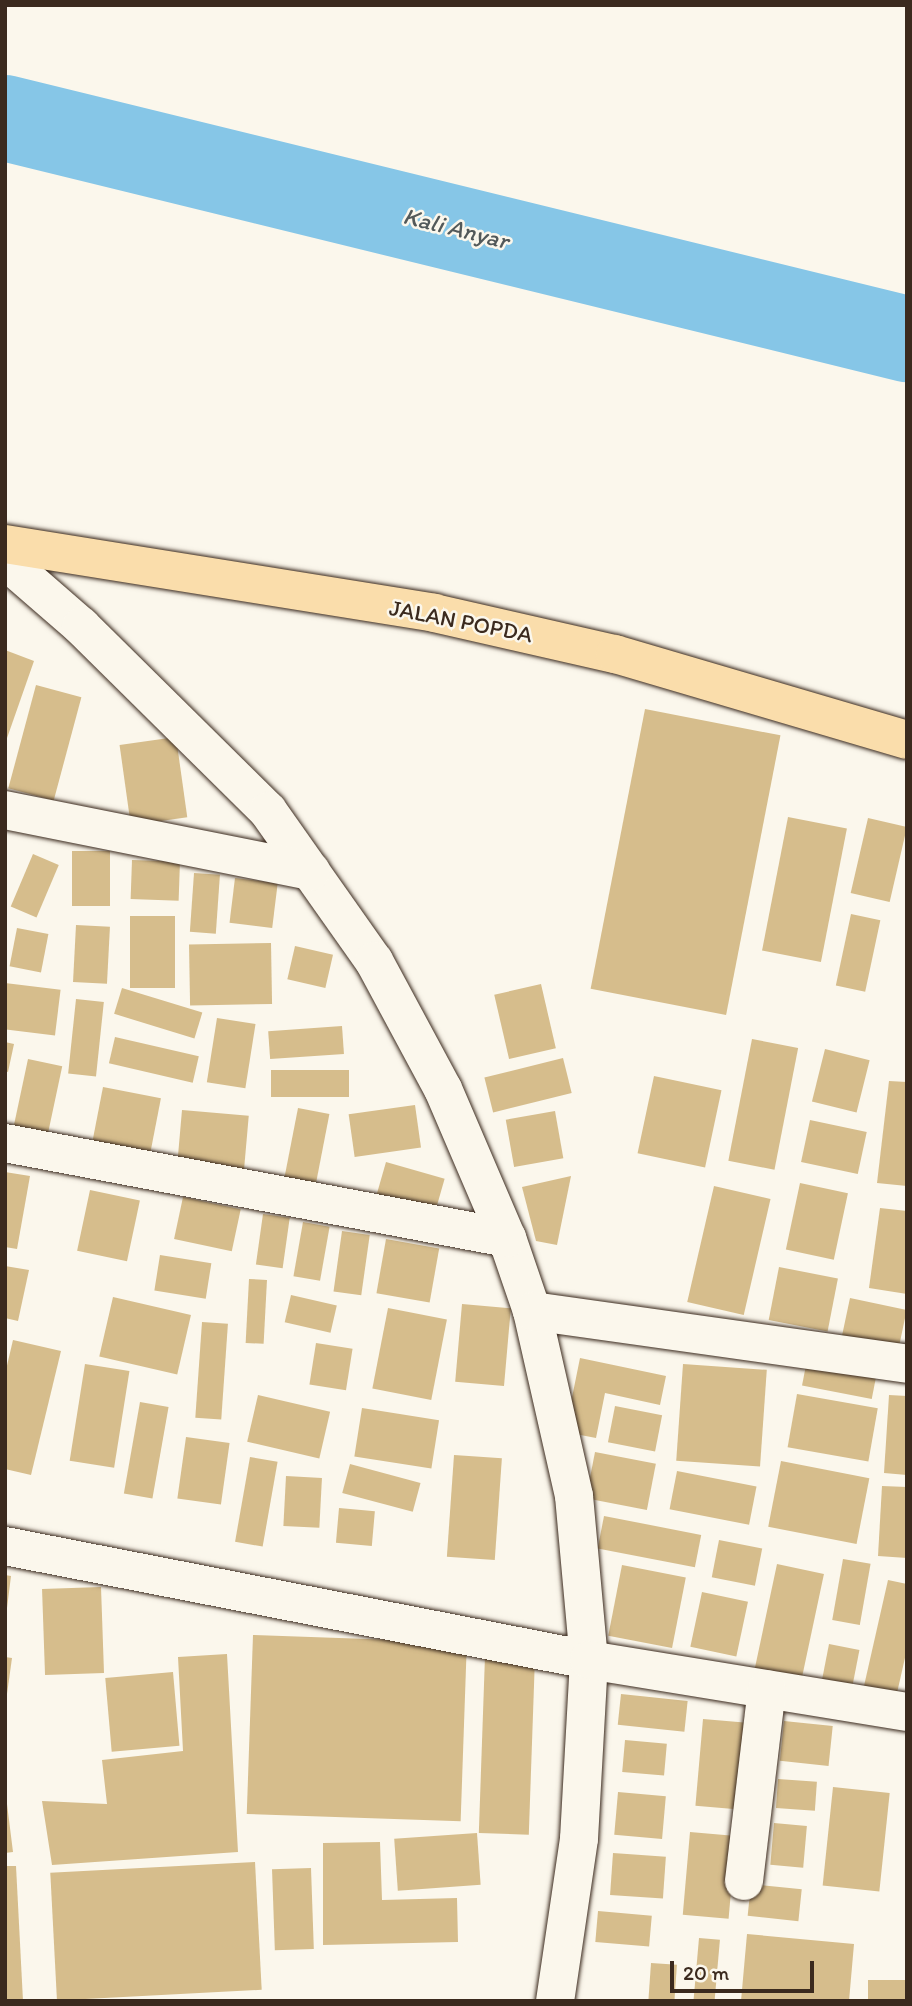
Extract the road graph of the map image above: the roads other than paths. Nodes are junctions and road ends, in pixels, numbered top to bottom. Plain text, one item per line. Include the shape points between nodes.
1 (5, 544) edge
2 (5, 560) edge
3 (907, 740) edge
4 (5, 810) edge
5 (311, 871) junction
6 (5, 1143) edge
7 (507, 1238) junction
8 (532, 1311) junction
9 (907, 1364) edge
10 (5, 1546) edge
11 (589, 1660) junction
12 (767, 1689) junction
13 (907, 1712) edge
14 (744, 1881) dead end
15 (555, 2001) edge

1 - 3 main road, JALAN POPDA via 434,613 615,654
2 - 5 street via 81,626 268,811
4 - 5 street
5 - 7 street via 374,961 412,1031
6 - 7 street
7 - 8 street
8 - 9 street
8 - 11 street via 574,1496
10 - 11 street
11 - 12 street
11 - 15 street via 579,1839
12 - 13 street
12 - 14 street

